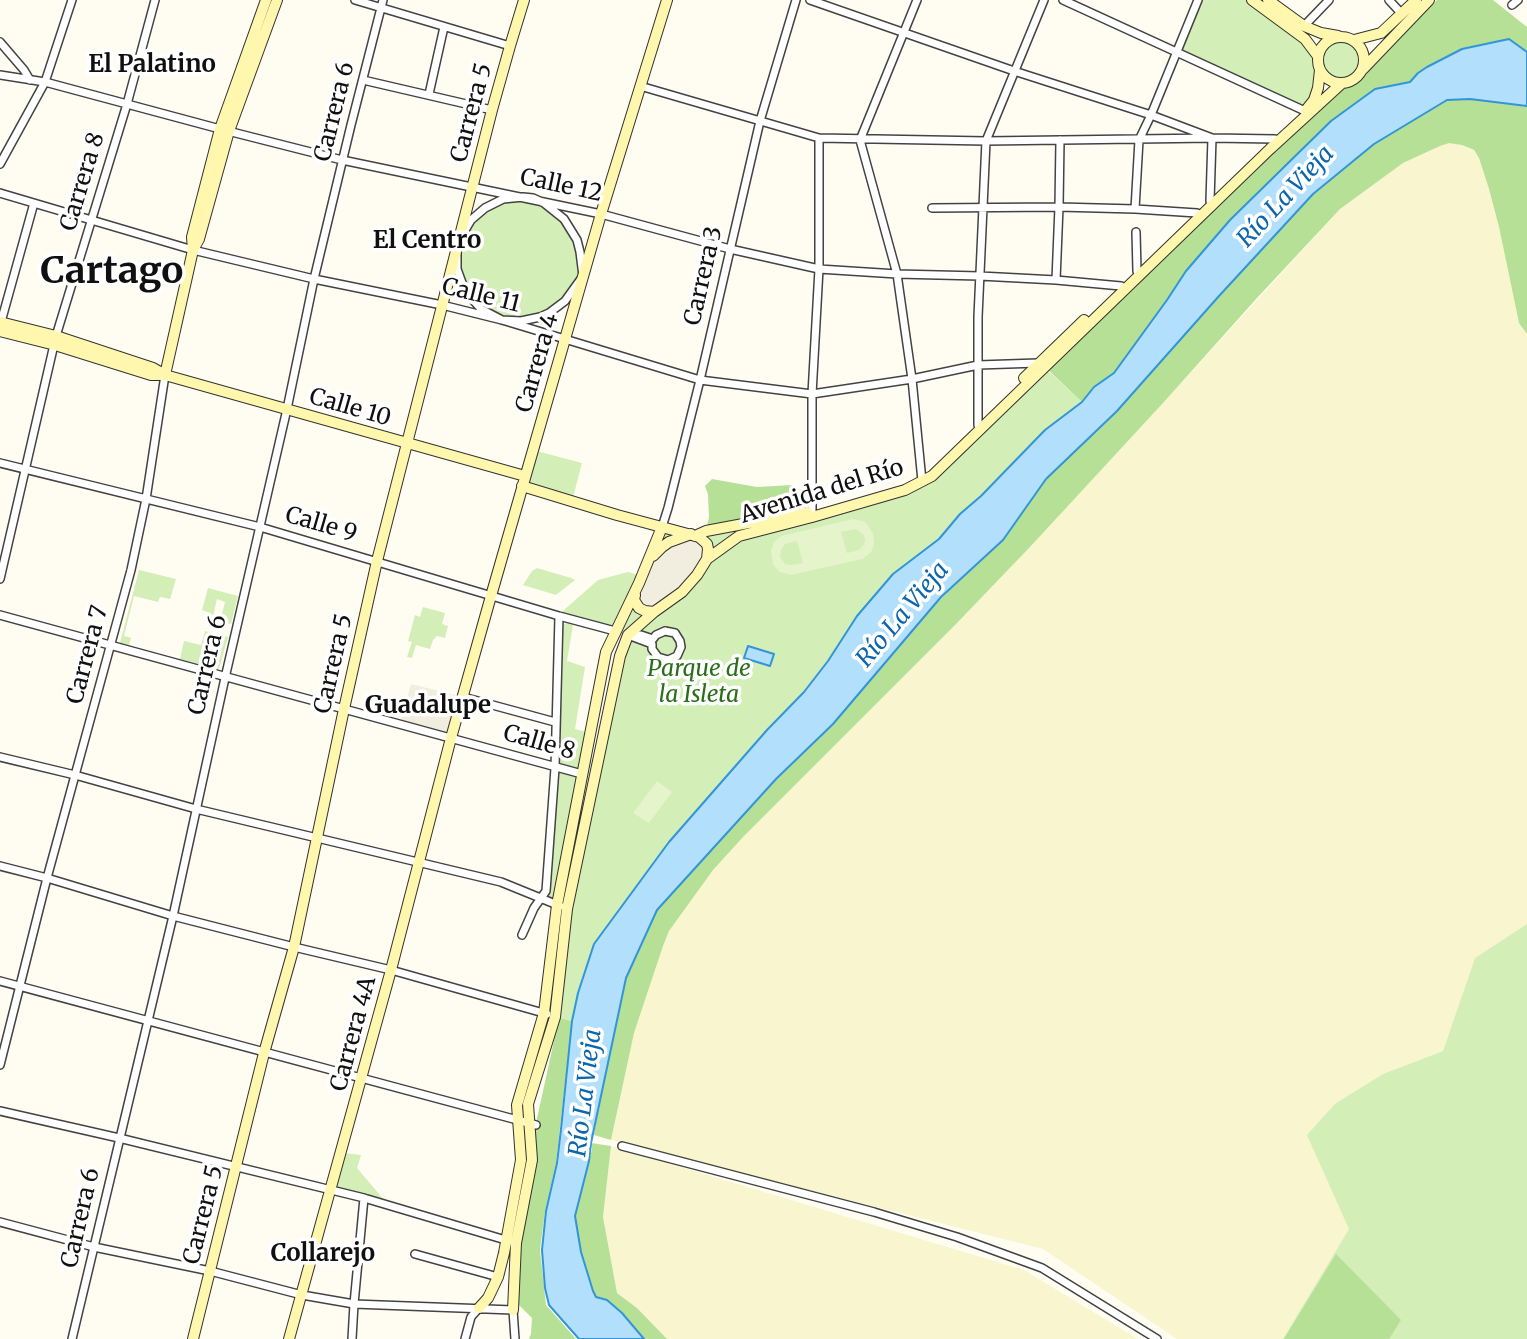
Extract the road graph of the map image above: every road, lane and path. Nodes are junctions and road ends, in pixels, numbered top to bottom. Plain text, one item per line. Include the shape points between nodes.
1 (72, 0) edge
2 (155, 0) edge
3 (265, 0) edge
4 (277, 0) edge
5 (355, 0) edge
6 (524, 0) edge
7 (667, 0) edge
8 (796, 0) edge
9 (810, 0) edge
10 (917, 0) edge
11 (1044, 0) edge
12 (1063, 0) edge
13 (1198, 0) edge
14 (1252, 0) edge
15 (1268, 0) edge
16 (1329, 0) edge
17 (1389, 0) edge
18 (1416, 0) edge
19 (1429, 0) edge
20 (382, 4) edge
21 (1402, 14) junction
22 (1304, 26) junction
23 (444, 27) junction
24 (904, 34) junction
25 (1338, 36) junction
26 (1354, 40) junction
27 (0, 42) edge
28 (510, 46) junction
29 (1177, 51) junction
30 (1317, 56) junction
31 (1363, 69) junction
32 (1320, 70) junction
33 (1014, 71) junction
34 (0, 75) edge
35 (30, 80) junction
36 (363, 80) junction
37 (45, 82) junction
38 (1342, 83) junction
39 (640, 86) junction
40 (429, 94) junction
41 (127, 104) junction
42 (492, 110) junction
43 (1305, 111) junction
44 (1151, 115) junction
45 (760, 121) junction
46 (225, 130) junction
47 (819, 138) junction
48 (1212, 138) junction
49 (1275, 139) junction
50 (860, 140) junction
51 (1060, 140) junction
52 (1139, 140) junction
53 (986, 141) junction
54 (342, 160) junction
55 (0, 164) edge
56 (473, 187) junction
57 (0, 193) edge
58 (533, 198) junction
59 (1210, 201) junction
60 (34, 203) junction
61 (1059, 207) junction
62 (932, 208) dead end
63 (983, 208) junction
64 (1135, 209) junction
65 (1197, 213) junction
66 (601, 214) junction
67 (91, 219) junction
68 (1136, 232) dead end
69 (457, 244) junction
70 (730, 249) junction
71 (193, 250) junction
72 (819, 269) junction
73 (1137, 271) junction
74 (897, 274) junction
75 (583, 276) junction
76 (980, 276) junction
77 (314, 279) junction
78 (1056, 280) junction
79 (1121, 286) junction
80 (442, 305) junction
81 (502, 320) junction
82 (0, 322) edge
83 (0, 331) edge
84 (564, 340) junction
85 (56, 341) junction
86 (1038, 363) junction
87 (978, 365) junction
88 (165, 375) junction
89 (912, 379) junction
90 (700, 380) junction
91 (812, 394) junction
92 (287, 410) junction
93 (978, 425) junction
94 (406, 444) junction
95 (0, 463) edge
96 (26, 470) junction
97 (922, 480) junction
98 (524, 481) junction
99 (146, 499) junction
100 (812, 511) junction
101 (260, 527) junction
102 (662, 527) junction
103 (693, 535) junction
104 (707, 559) junction
105 (649, 560) joint
106 (377, 561) junction
107 (0, 579) edge
108 (638, 589) junction
109 (491, 596) junction
110 (654, 612) junction
111 (0, 615) edge
112 (559, 616) junction
113 (615, 631) junction
114 (628, 635) junction
115 (652, 642) dead end
116 (111, 645) junction
117 (225, 678) junction
118 (463, 697) junction
119 (344, 709) junction
120 (555, 722) junction
121 (451, 738) junction
122 (0, 757) edge
123 (555, 768) junction
124 (582, 774) junction
125 (75, 775) junction
126 (196, 809) junction
127 (316, 838) junction
128 (420, 863) junction
129 (0, 866) edge
130 (47, 878) junction
131 (541, 899) junction
132 (562, 907) junction
133 (173, 916) junction
134 (522, 935) dead end
135 (294, 947) junction
136 (391, 970) junction
137 (0, 981) edge
138 (20, 987) junction
139 (550, 1015) junction
140 (147, 1021) junction
141 (264, 1053) junction
142 (0, 1065) edge
143 (362, 1078) junction
144 (0, 1111) edge
145 (527, 1122) junction
146 (119, 1138) junction
147 (622, 1146) dead end
148 (236, 1168) junction
149 (331, 1189) junction
150 (364, 1198) junction
151 (0, 1222) edge
152 (511, 1242) junction
153 (94, 1247) junction
154 (415, 1254) dead end
155 (210, 1271) junction
156 (498, 1277) junction
157 (302, 1295) junction
158 (354, 1304) junction
159 (479, 1308) junction
160 (513, 1311) junction
161 (72, 1339) edge
162 (193, 1339) edge
163 (289, 1339) edge
164 (352, 1339) edge
165 (465, 1339) edge
166 (515, 1339) edge
167 (1157, 1339) edge

1 - 37 street
2 - 41 street, Carrera 8
3 - 46 main road, Carrera 7
4 - 46 main road, Carrera 7
5 - 20 street
6 - 28 main road, Carrera 5
7 - 39 main road, Carrera 4
8 - 45 street, Carrera 3
9 - 24 street
10 - 24 street
11 - 33 street
12 - 29 street
13 - 29 street
14 - 30 main road via 1305,39
15 - 22 main road
16 - 22 street
17 - 21 street
18 - 21 main road
19 - 31 main road
20 - 23 street
20 - 36 street, Carrera 6
21 - 26 main road via 1381,33
22 - 25 main road
23 - 28 street
23 - 40 street
24 - 33 street
24 - 50 street
25 - 26 main road
25 - 30 main road via 1326,42
26 - 31 main road via 1363,53
27 - 35 street
28 - 42 main road, Carrera 5
29 - 43 street
29 - 44 street
30 - 32 main road
31 - 38 main road
32 - 38 main road via 1328,79
32 - 43 main road, Avenida del Río via 1314,100
33 - 44 street
33 - 53 street
34 - 35 street, Calle 12
35 - 37 street, Calle 12
36 - 40 street
36 - 54 street, Carrera 6
37 - 41 street, Calle 12
37 - 55 street
38 - 97 main road, Avenida del Río via 932,476
39 - 45 street
39 - 66 main road, Carrera 4
40 - 42 street
41 - 46 street, Calle 12
41 - 67 street, Carrera 8
42 - 56 main road, Carrera 5
43 - 49 main road, Avenida del Río
44 - 48 street
44 - 52 street
45 - 47 street
45 - 70 street, Carrera 3
46 - 54 street, Calle 12
46 - 71 main road, Carrera 7 via 192,237
47 - 50 street
47 - 72 street
48 - 49 street
48 - 52 street
48 - 59 street
49 - 59 main road, Avenida del Río
50 - 53 street
50 - 74 street
51 - 52 street
51 - 53 street
51 - 61 street
52 - 64 street
53 - 63 street
54 - 56 street, Calle 12
54 - 77 street, Carrera 6
56 - 58 street, Calle 12
56 - 69 main road, Carrera 5
57 - 60 street, Calle 11
58 - 66 street, Calle 12
58 - 69 street via 503,200 485,208 471,220
58 - 75 street via 555,211 572,230
59 - 65 main road, Avenida del Río
60 - 67 street, Calle 11
60 - 82 street
61 - 63 street
61 - 64 street
61 - 78 street
62 - 63 street
63 - 76 street
64 - 65 street
65 - 73 main road, Avenida del Río
66 - 70 street, Calle 12
66 - 75 main road, Carrera 4
67 - 71 street, Calle 11
67 - 85 street, Carrera 8
68 - 73 street
69 - 80 main road, Carrera 5
69 - 81 street via 457,268 465,291 481,309
70 - 72 street, Calle 12
70 - 90 street, Carrera 3
71 - 77 street, Calle 11
71 - 88 main road, Carrera 7
72 - 74 street, Calle 12
72 - 91 street
73 - 79 main road, Avenida del Río
74 - 76 street, Calle 12
74 - 89 street
75 - 81 street via 565,301 549,313 521,321
75 - 84 main road, Carrera 4
76 - 78 street, Calle 12
76 - 87 street
77 - 80 street, Calle 11
77 - 92 street, Carrera 6
78 - 79 street, Calle 12
79 - 86 main road, Avenida del Río
80 - 81 street, Calle 11
80 - 94 main road, Carrera 5
81 - 84 street, Calle 11
82 - 85 main road, Calle 10
83 - 85 main road, Calle 10
84 - 90 street, Calle 11
84 - 98 main road, Carrera 4
85 - 88 main road, Calle 10 via 151,376
85 - 96 street, Carrera 8
86 - 87 street, Calle 11
86 - 93 main road, Avenida del Río
87 - 89 street, Calle 11
87 - 93 street
88 - 92 main road, Calle 10
88 - 99 street, Carrera 7
89 - 91 street, Calle 11
89 - 97 street
90 - 91 street, Calle 11
90 - 102 street, Carrera 3
91 - 100 street
92 - 94 main road, Calle 10
92 - 101 street, Carrera 6
93 - 97 main road, Avenida del Río
94 - 98 main road, Calle 10
94 - 106 main road, Carrera 5
95 - 96 street, Calle 9
96 - 99 street, Calle 9
96 - 107 street, Carrera 8
97 - 100 main road, Avenida del Río
97 - 104 main road, Avenida del Río via 892,494 739,536
98 - 102 main road, Calle 10
98 - 109 main road, Carrera 4
99 - 101 street, Calle 9
99 - 116 street, Carrera 7
100 - 103 main road, Avenida del Río
101 - 106 street, Calle 9
101 - 117 street, Carrera 6
102 - 103 main road, Calle 10
102 - 105 main road, Carrera 3
103 - 104 main road via 707,544
103 - 108 main road, Avenida del Río via 669,542 655,553
104 - 110 main road, Avenida del Río via 682,592
105 - 108 main road, Avenida del Río
106 - 109 street, Calle 9
106 - 119 main road, Carrera 5
108 - 110 main road via 634,600 639,608
108 - 113 main road, Avenida del Río
109 - 112 street, Calle 9
109 - 118 main road, Carrera 4
110 - 114 main road, Avenida del Río
111 - 116 street, Calle 8
112 - 113 street, Calle 9
112 - 120 street
113 - 114 main road, Calle 9
113 - 124 main road, Avenida del Río via 606,652
114 - 115 street, Calle 9
114 - 132 main road, Avenida del Río
116 - 117 street, Calle 8
116 - 125 street, Carrera 7
117 - 119 street, Calle 8
117 - 126 street, Carrera 6
118 - 120 street
118 - 121 main road, Carrera 4
119 - 121 street, Calle 8
119 - 127 main road, Carrera 5
120 - 123 street
121 - 123 street, Calle 8
121 - 128 main road, Carrera 4A
122 - 125 street
123 - 124 street, Calle 8
123 - 131 street via 546,891
124 - 132 main road, Avenida del Río
125 - 126 street
125 - 130 street, Carrera 7
126 - 127 street
126 - 133 street, Carrera 6
127 - 128 street
127 - 135 main road, Carrera 5
128 - 131 street via 501,882
128 - 136 main road, Carrera 4A
129 - 130 street
130 - 133 street
130 - 138 street, Carrera 7
131 - 132 street
131 - 134 street
132 - 139 main road, Avenida del Río
133 - 135 street
133 - 140 street, Carrera 6
135 - 136 street
135 - 141 main road, Carrera 5
136 - 139 street
136 - 143 main road, Carrera 4A
137 - 138 street
138 - 140 street
138 - 142 street, Carrera 7
139 - 145 main road, Avenida del Río
140 - 141 street
140 - 146 street, Carrera 6
141 - 143 street
141 - 148 main road, Carrera 5
143 - 145 street
143 - 149 main road, Carrera 4A
144 - 146 street
145 - 152 main road, Avenida del Río via 532,1160
146 - 148 street
146 - 153 street, Carrera 6
147 - 167 street via 957,1237 1042,1268
148 - 149 street
148 - 155 main road, Carrera 5
149 - 150 street
149 - 157 main road, Carrera 4A
150 - 152 street
150 - 158 street
151 - 153 street
152 - 156 main road, Avenida del Río
152 - 160 main road, Avenida del Río
153 - 155 street
153 - 161 street, Carrera 6
154 - 156 street
155 - 157 street
155 - 162 main road, Carrera 5
156 - 159 main road, Avenida del Río
157 - 158 street
157 - 163 main road, Carrera 4A
158 - 159 street
158 - 164 street
159 - 160 street
159 - 165 street via 471,1317
160 - 166 street

